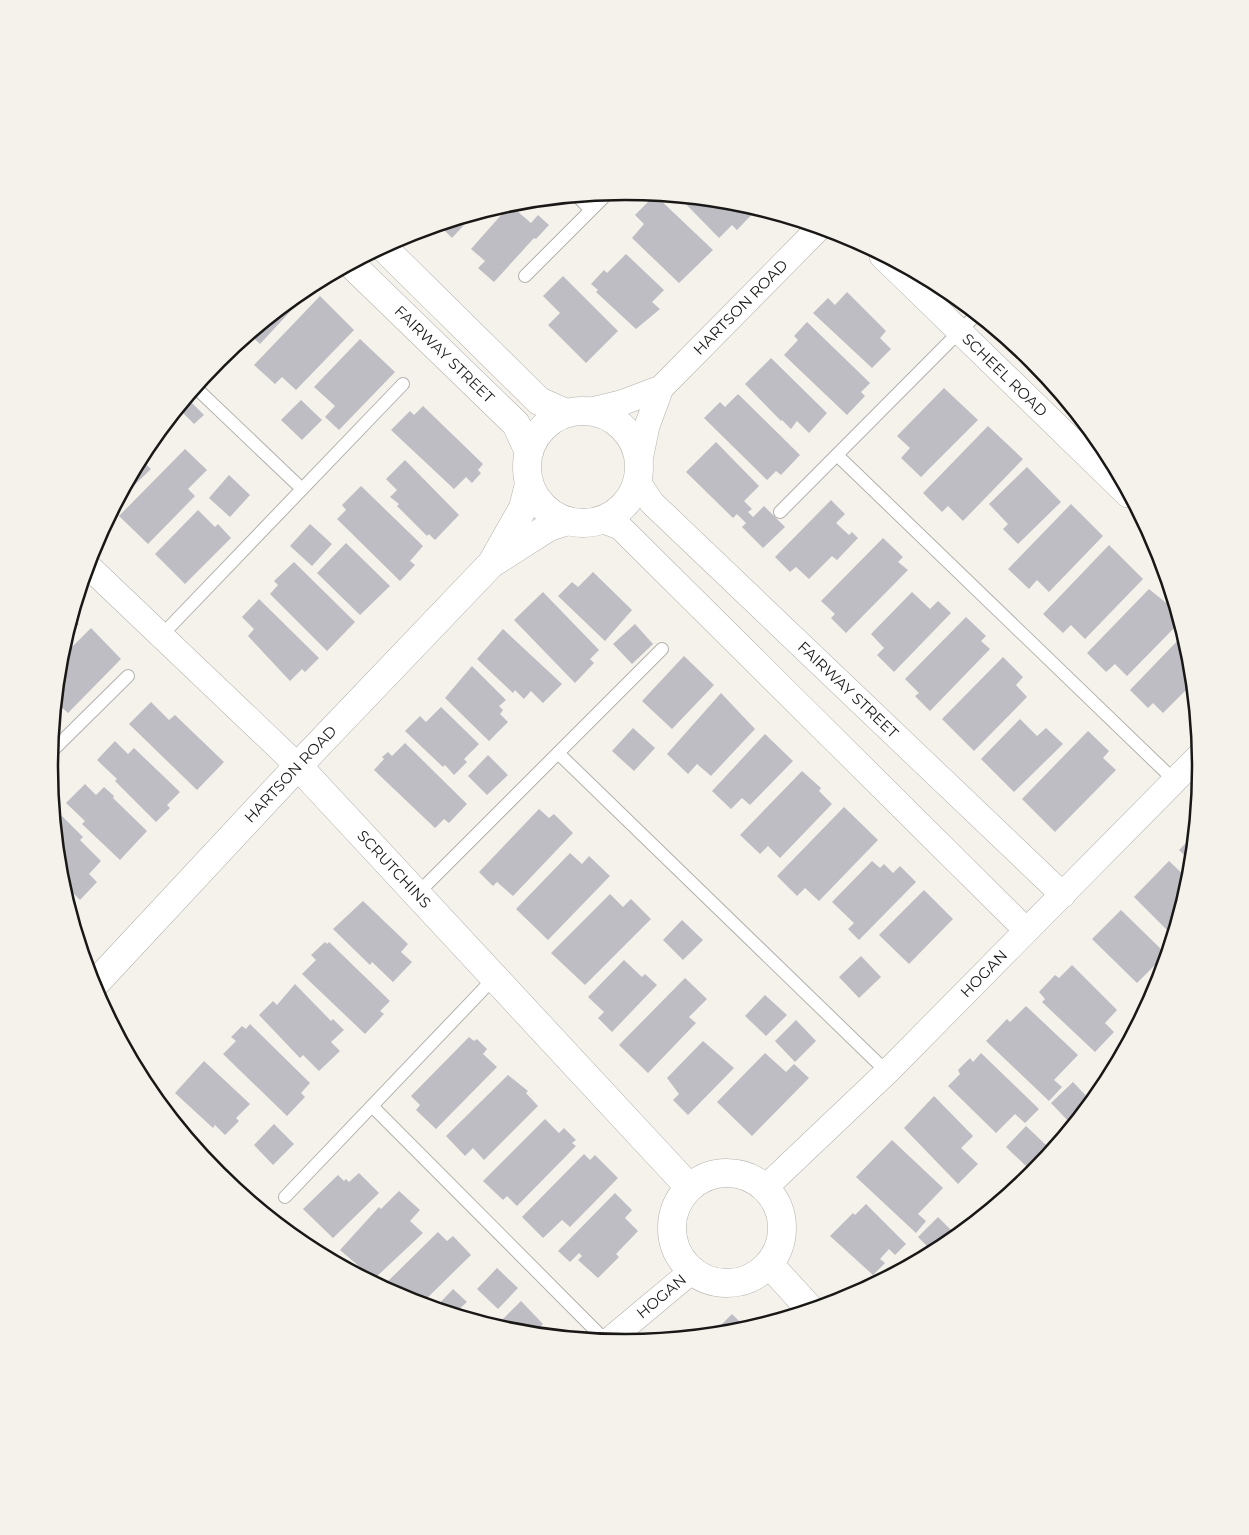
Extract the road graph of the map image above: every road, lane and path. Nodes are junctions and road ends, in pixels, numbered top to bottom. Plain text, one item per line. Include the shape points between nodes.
1 (599, 201) edge
2 (583, 202) edge
3 (590, 210) junction
4 (814, 234) edge
5 (389, 253) edge
6 (356, 268) edge
7 (525, 276) dead end
8 (907, 276) edge
9 (968, 323) edge
10 (403, 384) dead end
11 (661, 388) junction
12 (200, 392) edge
13 (576, 412) junction
14 (529, 452) junction
15 (837, 455) junction
16 (639, 471) junction
17 (1112, 478) edge
18 (530, 484) junction
19 (302, 489) junction
20 (780, 512) dead end
21 (568, 520) junction
22 (601, 520) junction
23 (491, 564) junction
24 (93, 571) edge
25 (161, 636) junction
26 (662, 649) dead end
27 (128, 676) dead end
28 (59, 745) edge
29 (558, 753) junction
30 (1192, 763) edge
31 (298, 766) junction
32 (1175, 781) junction
33 (417, 894) junction
34 (1062, 895) junction
35 (1026, 930) junction
36 (495, 977) junction
37 (99, 979) edge
38 (887, 1072) junction
39 (372, 1106) junction
40 (689, 1187) junction
41 (766, 1187) junction
42 (285, 1197) dead end
43 (769, 1264) junction
44 (692, 1271) junction
45 (806, 1304) edge
46 (598, 1333) edge
47 (617, 1334) edge

1 - 3 lane
2 - 3 lane
3 - 7 lane
4 - 11 street, HARTSON ROAD
5 - 13 street via 539,401
6 - 14 street, FAIRWAY STREET via 516,424
8 - 9 street, SCHEEL ROAD
9 - 15 lane
9 - 17 street, SCHEEL ROAD
10 - 19 lane
11 - 13 street, HARTSON ROAD via 621,403
11 - 16 street, HARTSON ROAD via 647,426
12 - 19 lane
13 - 14 street via 556,418 539,432
13 - 16 street via 609,416 626,430 637,449
14 - 18 street via 527,473
15 - 20 lane
15 - 32 lane
16 - 22 street via 628,501 620,510
16 - 34 street, FAIRWAY STREET via 652,503
18 - 21 street via 548,511
18 - 23 street, HARTSON ROAD via 523,508
19 - 25 lane
21 - 22 street via 579,523
21 - 23 street, HARTSON ROAD
22 - 35 street via 620,527
23 - 31 street, HARTSON ROAD
24 - 25 street, SCRUTCHINS
25 - 31 street, SCRUTCHINS
26 - 29 lane
27 - 28 lane
29 - 33 lane
29 - 38 lane
30 - 32 street, HOGAN
31 - 33 street, SCRUTCHINS
31 - 37 street, HARTSON ROAD
32 - 34 street, HOGAN
33 - 36 street, SCRUTCHINS
34 - 35 street, HOGAN
35 - 38 street, HOGAN
36 - 39 lane
36 - 40 street, SCRUTCHINS
38 - 41 street, HOGAN
39 - 42 lane
39 - 46 lane
40 - 41 street via 703,1177 736,1173
40 - 44 street via 678,1202 672,1220 673,1239 680,1256
41 - 43 street via 777,1201 783,1234 779,1250
43 - 44 street via 740,1282 723,1283
43 - 45 street
44 - 47 street, HOGAN

